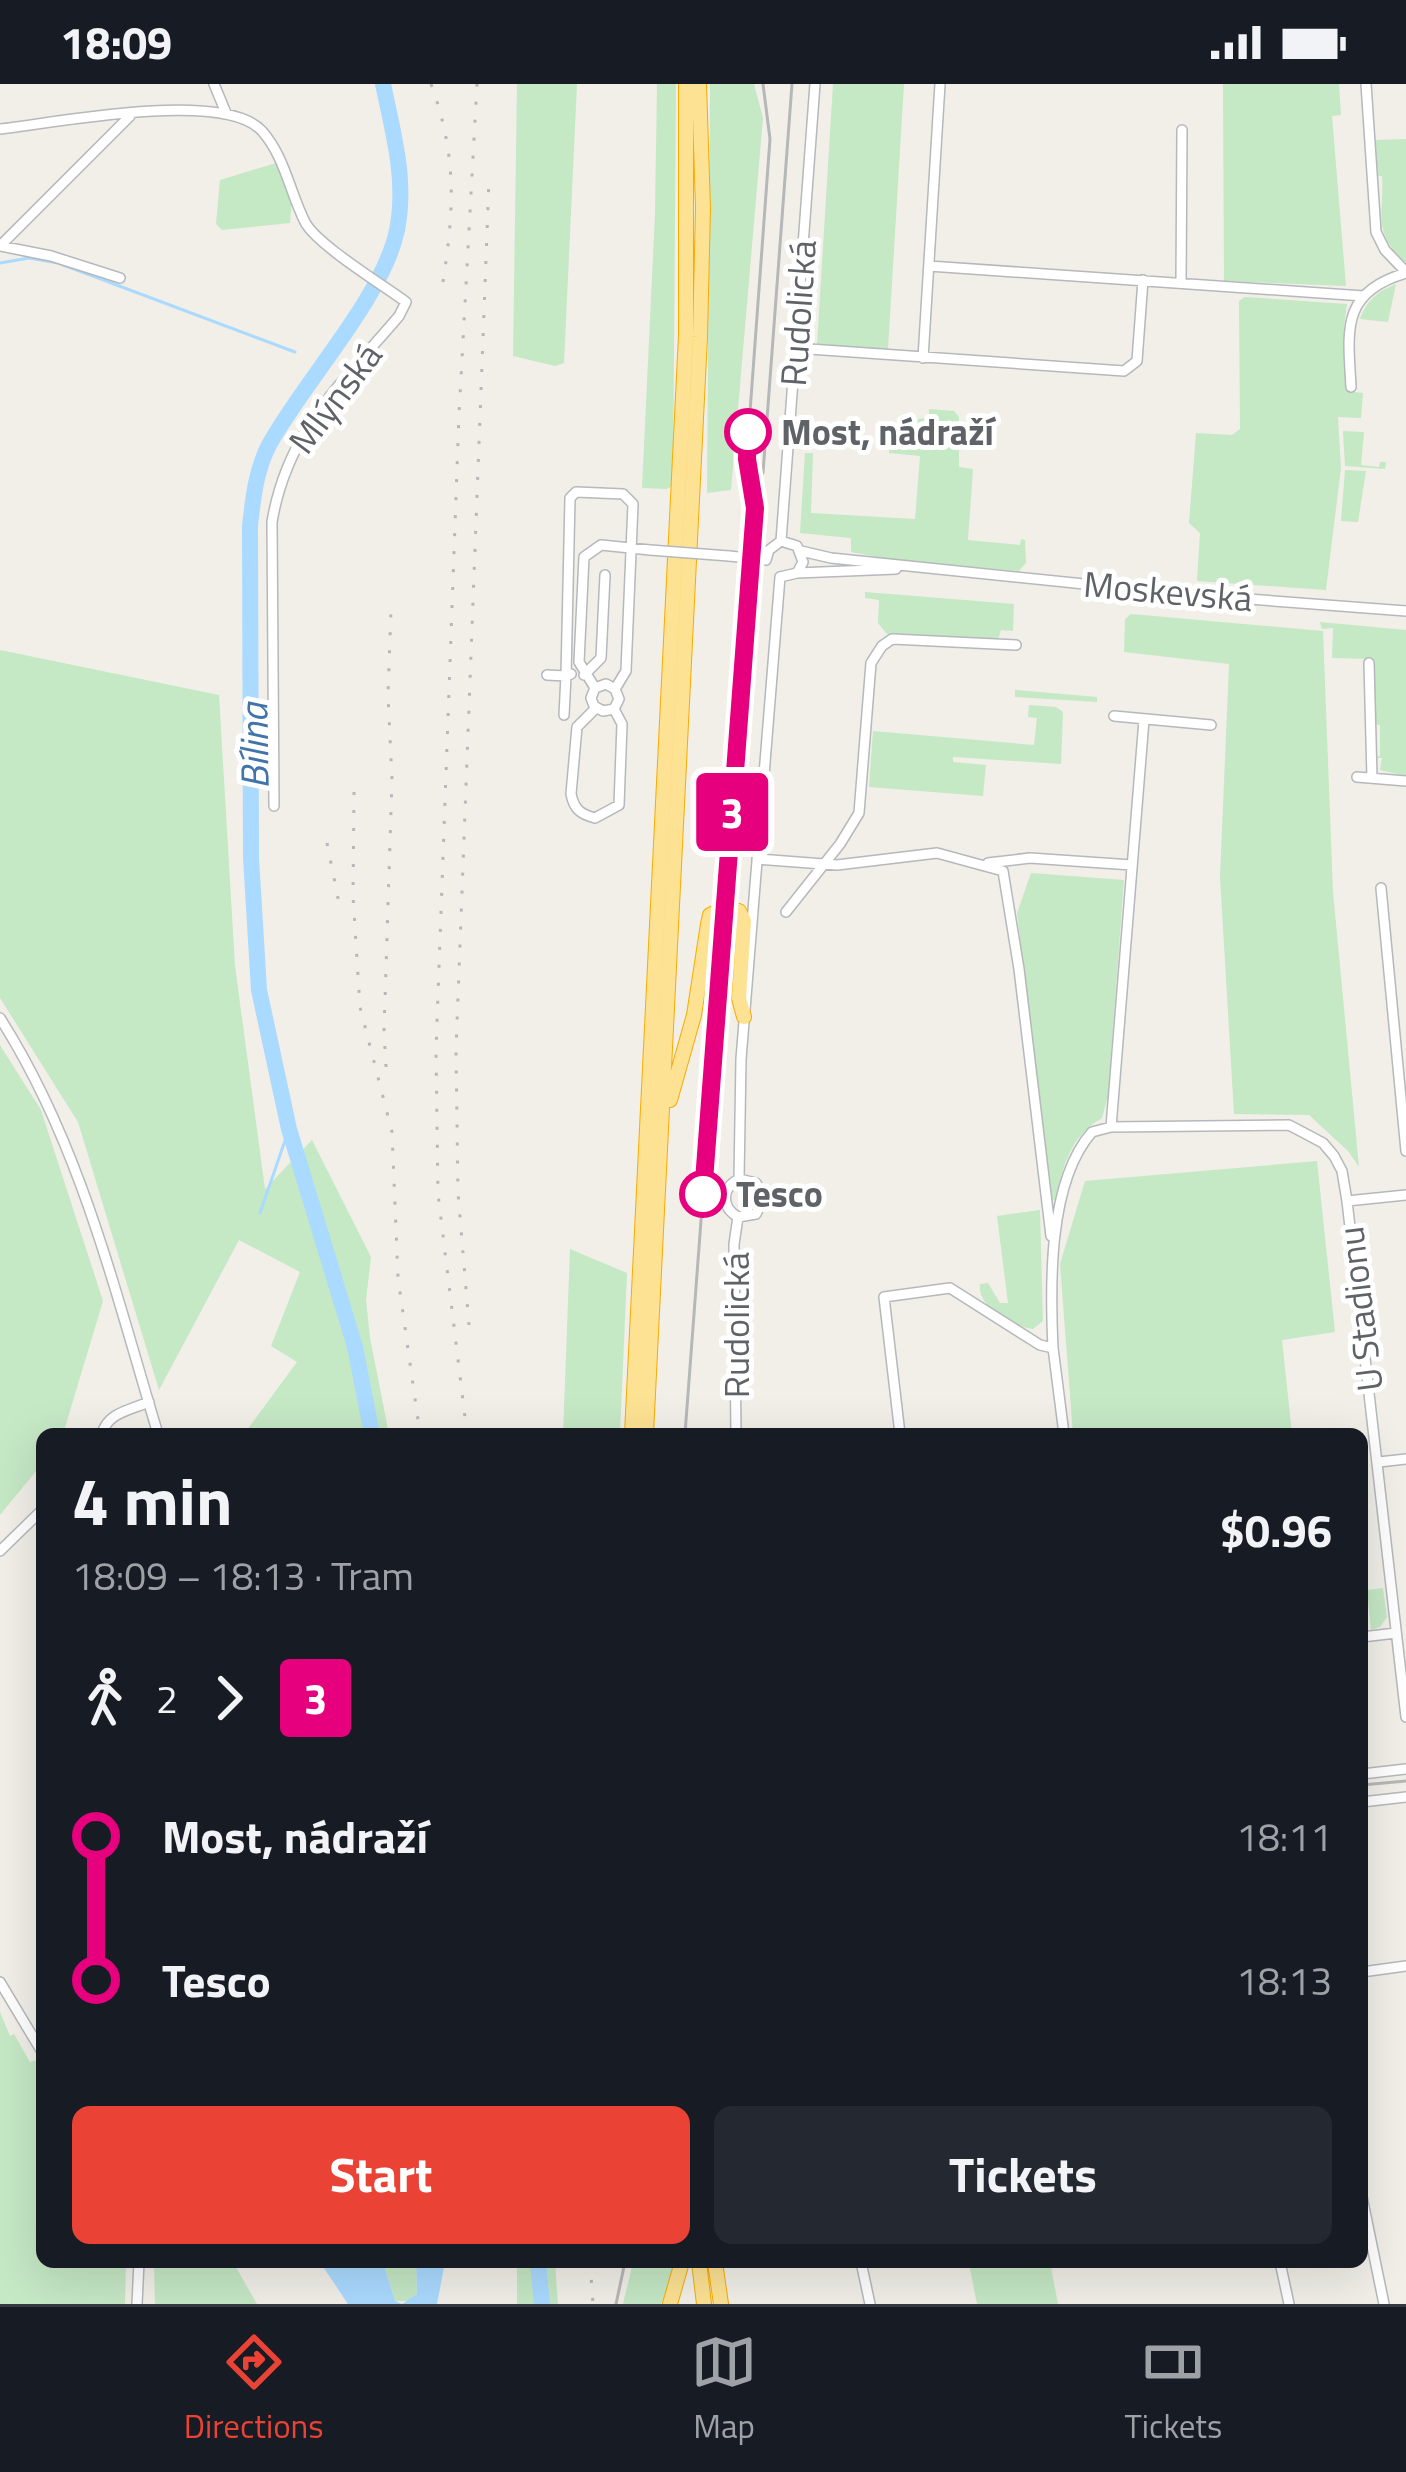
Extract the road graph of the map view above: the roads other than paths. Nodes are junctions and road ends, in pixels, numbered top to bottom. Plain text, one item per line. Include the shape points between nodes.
1 (214, 84) edge
2 (686, 84) edge
3 (699, 84) edge
4 (815, 84) edge
5 (940, 84) edge
6 (1366, 84) edge
7 (226, 113) junction
8 (130, 116) junction
9 (0, 129) edge
10 (1182, 130) dead end
11 (0, 246) edge
12 (928, 266) junction
13 (1406, 273) edge
14 (120, 278) dead end
15 (1143, 280) junction
16 (1181, 283) junction
17 (1364, 296) junction
18 (795, 348) junction
19 (922, 358) junction
20 (1352, 387) dead end
21 (781, 542) junction
22 (632, 548) junction
23 (800, 551) junction
24 (766, 560) junction
25 (931, 569) junction
26 (797, 573) junction
27 (605, 575) dead end
28 (780, 577) junction
29 (1406, 610) edge
30 (1016, 645) dead end
31 (1369, 663) dead end
32 (583, 673) junction
33 (547, 674) dead end
34 (566, 676) junction
35 (595, 688) junction
36 (615, 689) junction
37 (596, 708) junction
38 (614, 709) junction
39 (564, 715) dead end
40 (1114, 716) dead end
41 (1144, 720) junction
42 (1210, 725) dead end
43 (1357, 777) dead end
44 (1372, 778) junction
45 (1406, 781) edge
46 (274, 806) dead end
47 (757, 859) junction
48 (822, 864) junction
49 (982, 864) junction
50 (1132, 865) junction
51 (1382, 888) dead end
52 (787, 912) dead end
53 (744, 1017) junction
54 (0, 1018) edge
55 (1111, 1127) junction
56 (663, 1135) junction
57 (1406, 1151) edge
58 (739, 1180) junction
59 (1406, 1195) edge
60 (1347, 1201) junction
61 (738, 1217) junction
62 (1052, 1244) junction
63 (1053, 1348) junction
64 (148, 1402) junction
65 (103, 1428) edge
66 (155, 1428) edge
67 (632, 1428) edge
68 (646, 1428) edge
69 (736, 1428) edge
70 (899, 1428) edge
71 (1063, 1428) edge
72 (1406, 1459) edge
73 (1379, 1462) junction
74 (36, 1516) edge
75 (0, 1551) edge
76 (1396, 1633) junction
77 (1368, 1635) edge
78 (1406, 1717) edge
79 (1406, 1769) edge
80 (1368, 1773) edge
81 (1406, 1797) edge
82 (1368, 1801) edge
83 (1406, 1966) edge
84 (1368, 1971) edge
85 (0, 1982) edge
86 (36, 2042) edge
87 (1368, 2226) edge
88 (139, 2268) edge
89 (680, 2268) edge
90 (700, 2268) edge
91 (716, 2268) edge
92 (862, 2268) edge
93 (1281, 2268) edge
94 (721, 2301) edge
95 (137, 2304) edge
96 (670, 2304) edge
97 (704, 2304) edge
98 (870, 2304) edge
99 (1289, 2304) edge
100 (1384, 2304) edge

1 - 7 street
2 - 67 highway via 686,335
3 - 56 highway via 700,338
4 - 18 street, Rudolická
5 - 12 street
6 - 13 street via 1376,232
7 - 8 street via 170,108
7 - 46 street, Mlýnská via 260,129 308,228 406,302 314,416 279,483 272,521
8 - 9 street
8 - 11 street
10 - 16 street
11 - 14 street
12 - 15 street
12 - 19 street
13 - 17 street
15 - 16 street
15 - 19 street via 1137,361 1124,371
16 - 17 street
17 - 20 street via 1348,330
18 - 19 street
18 - 21 street, Rudolická
21 - 23 street
21 - 24 street
22 - 24 street, bridge
22 - 32 street via 601,545 584,557
22 - 34 street via 628,495 572,494
22 - 36 street via 626,671
23 - 25 street, Moskevská
23 - 26 street
24 - 28 street
25 - 26 street, Moskevská
25 - 29 street, Moskevská
26 - 28 street
27 - 32 street via 602,658
28 - 47 street, Rudolická
30 - 48 street via 892,639 882,646 872,663 859,813
31 - 44 street
32 - 34 street
32 - 35 street
33 - 34 street
34 - 39 street
35 - 36 street
35 - 37 street
36 - 38 street
37 - 38 street
37 - 38 street via 577,728 571,794 573,805 595,818 619,805 622,724
40 - 41 street
41 - 42 street
41 - 50 street
43 - 44 street
44 - 45 street
47 - 48 street
47 - 53 street, Rudolická
48 - 49 street via 937,853
48 - 52 street
49 - 50 street via 1030,858
49 - 62 street via 1006,877
50 - 55 street
51 - 57 street
53 - 56 highway via 744,921 725,908 710,915
53 - 58 street, Rudolická
54 - 64 street via 67,1147
55 - 60 street, U Stadionu via 1289,1125 1334,1156
55 - 62 street via 1082,1144
56 - 68 highway
58 - 61 street, Rudolická via 725,1198
58 - 61 street, Rudolická via 755,1183 764,1197 756,1214
59 - 60 street, U Stadionu
60 - 73 street, U Stadionu
61 - 69 street, Rudolická
62 - 63 street
63 - 70 street via 950,1288 884,1297
63 - 71 street
64 - 65 street
64 - 66 street
72 - 73 street
73 - 76 street, U Stadionu
74 - 75 street
76 - 77 street
76 - 78 street, U Stadionu
79 - 80 street
81 - 82 street
83 - 84 street
85 - 86 street
87 - 100 street
88 - 95 street
89 - 96 highway
90 - 97 highway
91 - 94 highway
92 - 98 street
93 - 99 street

